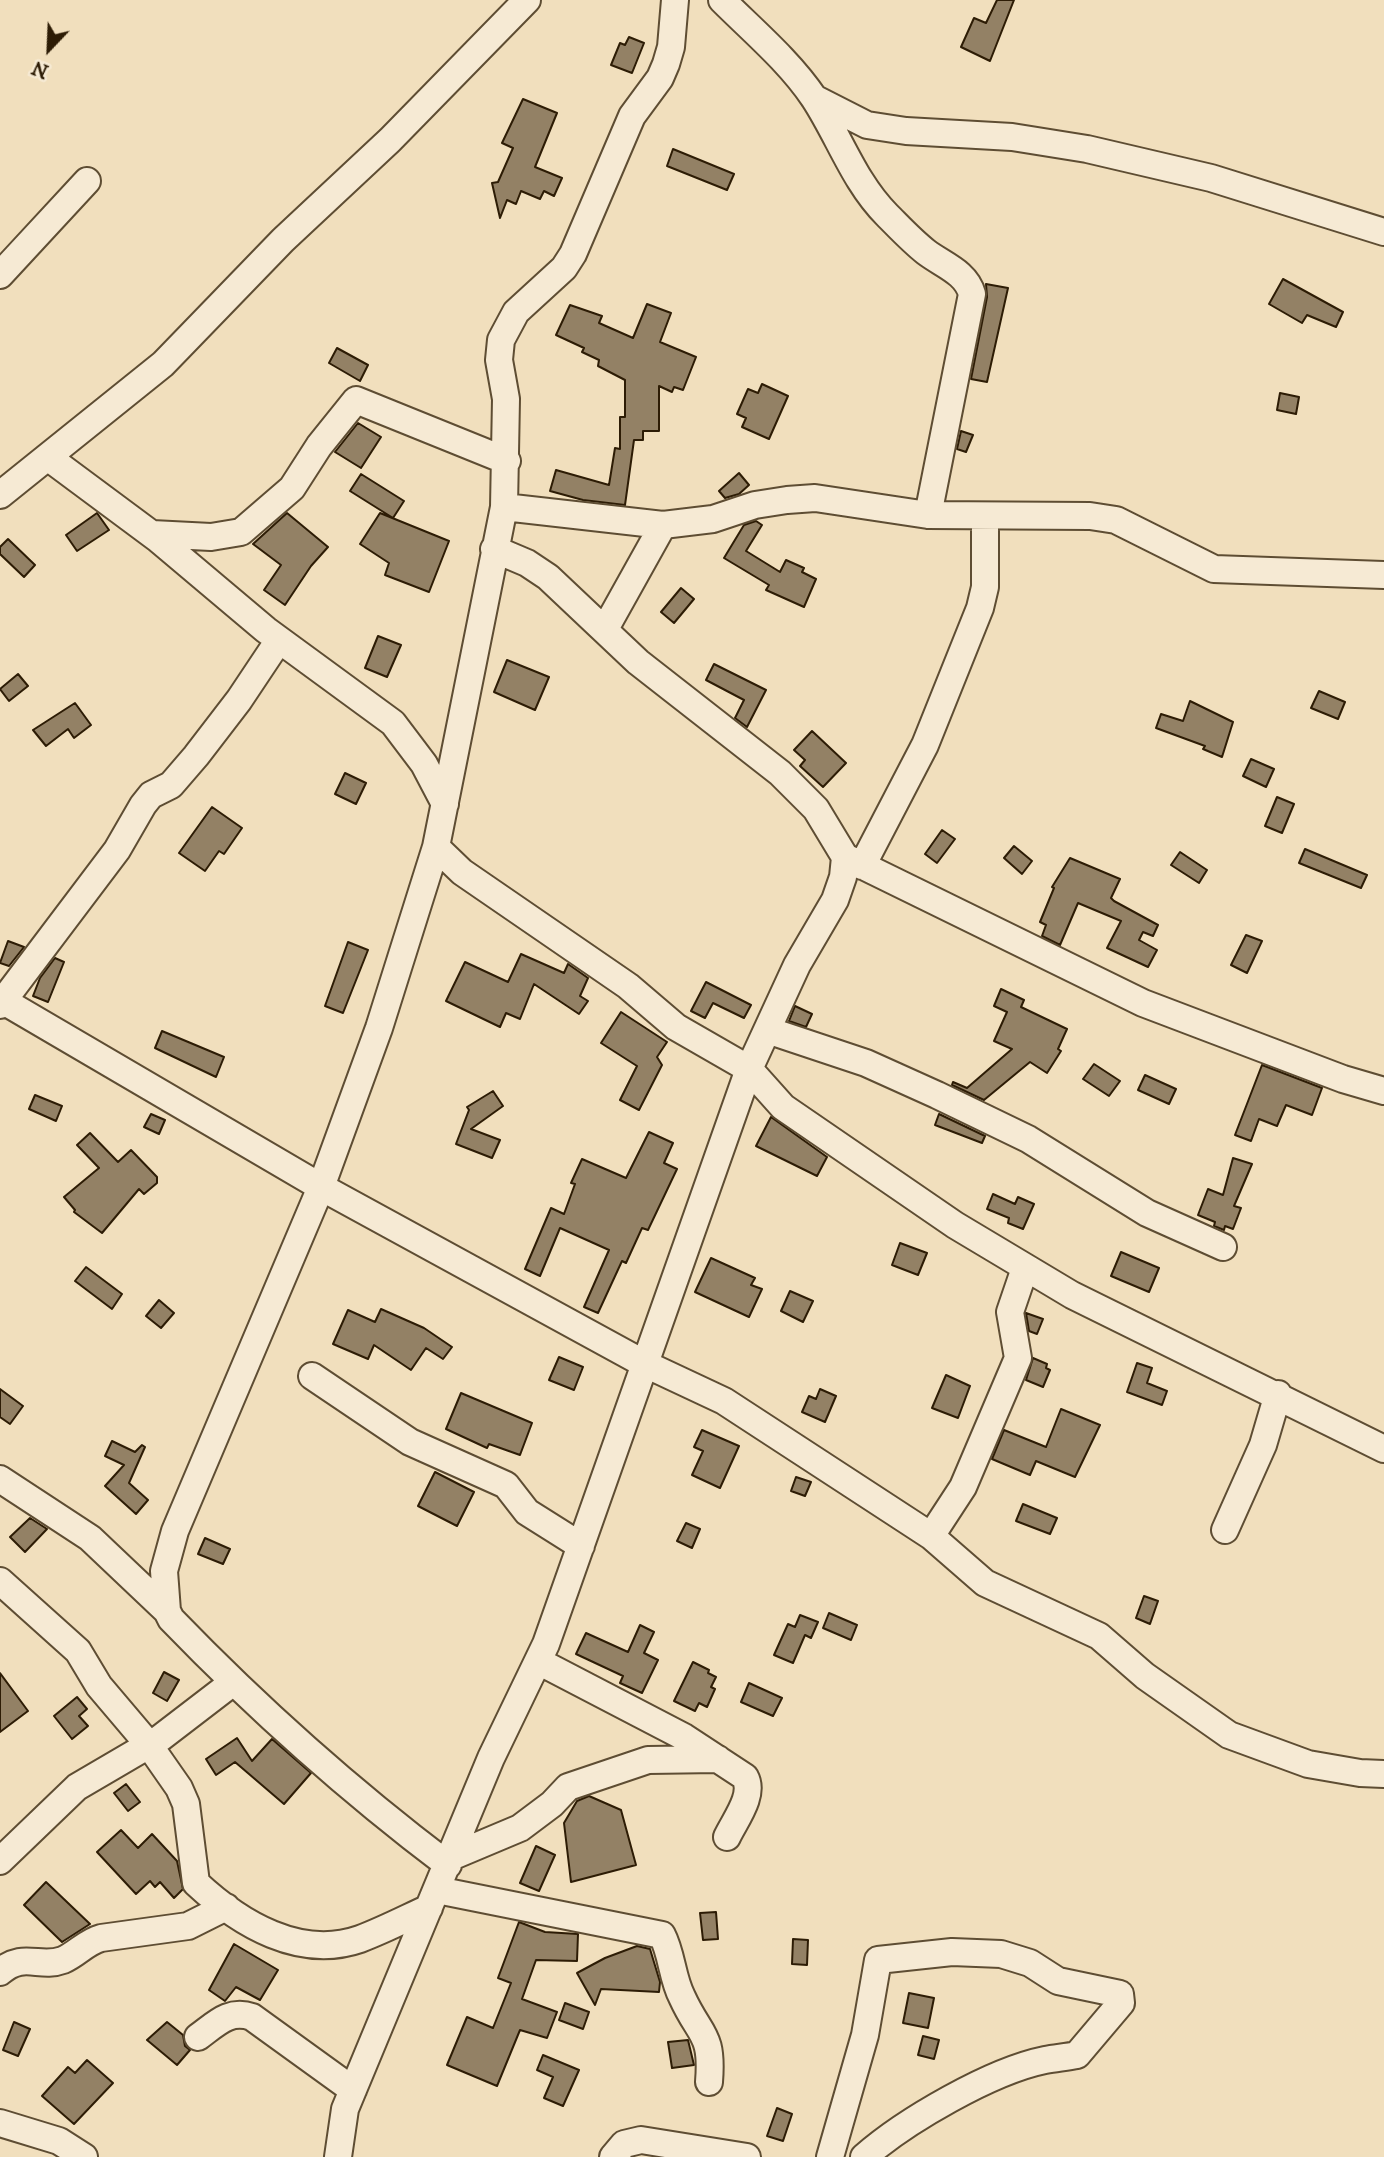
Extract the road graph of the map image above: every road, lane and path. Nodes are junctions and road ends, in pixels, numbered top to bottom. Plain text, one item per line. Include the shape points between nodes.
1 (527, 0) edge
2 (674, 0) edge
3 (722, 0) edge
4 (814, 98) junction
5 (87, 181) dead end
6 (1384, 232) edge
7 (0, 275) edge
8 (49, 458) junction
9 (507, 461) junction
10 (0, 495) edge
11 (504, 507) junction
12 (928, 515) junction
13 (985, 517) junction
14 (663, 526) junction
15 (152, 534) junction
16 (494, 548) junction
17 (1384, 575) edge
18 (606, 629) junction
19 (279, 640) junction
20 (445, 804) junction
21 (436, 847) junction
22 (853, 861) junction
23 (1, 1002) edge
24 (767, 1030) junction
25 (749, 1069) junction
26 (1384, 1091) edge
27 (321, 1187) junction
28 (1223, 1247) dead end
29 (1025, 1268) junction
30 (643, 1363) junction
31 (312, 1376) dead end
32 (1278, 1394) junction
33 (1384, 1449) edge
34 (0, 1479) edge
35 (1225, 1530) dead end
36 (931, 1536) junction
37 (581, 1546) junction
38 (0, 1581) edge
39 (167, 1611) junction
40 (538, 1661) junction
41 (232, 1683) junction
42 (149, 1745) junction
43 (718, 1759) junction
44 (1384, 1774) edge
45 (727, 1837) dead end
46 (4, 1848) edge
47 (450, 1861) junction
48 (433, 1899) junction
49 (226, 1908) junction
50 (0, 1972) edge
51 (198, 2037) dead end
52 (709, 2082) dead end
53 (353, 2090) junction
54 (0, 2123) edge
55 (84, 2157) edge
56 (338, 2157) edge
57 (613, 2157) edge
58 (747, 2157) edge
59 (830, 2157) edge
60 (864, 2157) edge

1 - 8 street via 163,364
2 - 9 street via 666,64 632,116 573,254 504,330 499,360 506,398
3 - 4 street
4 - 6 street via 867,125 1012,137 1087,149 1211,178
4 - 12 street via 881,209 970,287
5 - 7 street
8 - 10 street
8 - 15 street
9 - 11 street
9 - 15 street via 356,400 292,488 241,532 211,537
11 - 14 street
11 - 16 street
12 - 13 street
12 - 14 street via 806,499 755,505 713,519
13 - 17 street via 1109,518 1222,570
13 - 22 street via 985,587 980,608 925,745
14 - 18 street
15 - 19 street
16 - 18 street via 548,577
16 - 20 street
18 - 22 street via 665,686 780,773 816,809
19 - 20 street via 401,731
19 - 23 street via 196,756 171,785 143,804 117,850
20 - 21 street
21 - 25 street via 462,872 628,986 676,1027
21 - 27 street via 379,1028
22 - 24 street
22 - 26 street via 1143,1003
23 - 27 street
24 - 25 street
24 - 28 street via 866,1063 937,1095 1028,1139 1147,1213
25 - 29 street via 783,1107 955,1226
25 - 30 street
27 - 30 street
27 - 39 street via 175,1531 164,1571
29 - 32 street via 1175,1347
29 - 36 street via 1010,1311 1018,1358 963,1487
30 - 36 street via 724,1401
30 - 37 street
31 - 37 street via 410,1442 506,1485 527,1512
32 - 33 street
32 - 35 street via 1263,1445
34 - 39 street via 90,1538
36 - 44 street via 985,1583 1091,1631 1145,1676 1236,1739 1308,1764
37 - 40 street
38 - 42 street via 78,1651 110,1701
39 - 41 street
40 - 43 street
40 - 47 street via 491,1758
41 - 42 street
41 - 47 street via 396,1826
42 - 46 street via 77,1787
42 - 49 street via 186,1804 196,1883
43 - 45 street via 745,1777 748,1785
43 - 47 street via 648,1760 568,1787 520,1828
47 - 48 street
48 - 49 street via 359,1940 315,1947 269,1934
48 - 52 street via 662,1935 682,1998 708,2040
48 - 53 street
49 - 50 street via 188,1926 101,1938 60,1961 24,1960
51 - 53 street via 228,2016 252,2017
53 - 56 street via 345,2109
54 - 55 street via 59,2141
57 - 58 street via 624,2144 641,2140
59 - 60 street via 865,2035 878,1960 952,1952 1001,1954 1030,1963 1058,1981 1120,1994 1121,2003 1077,2055 1009,2071 891,2133

